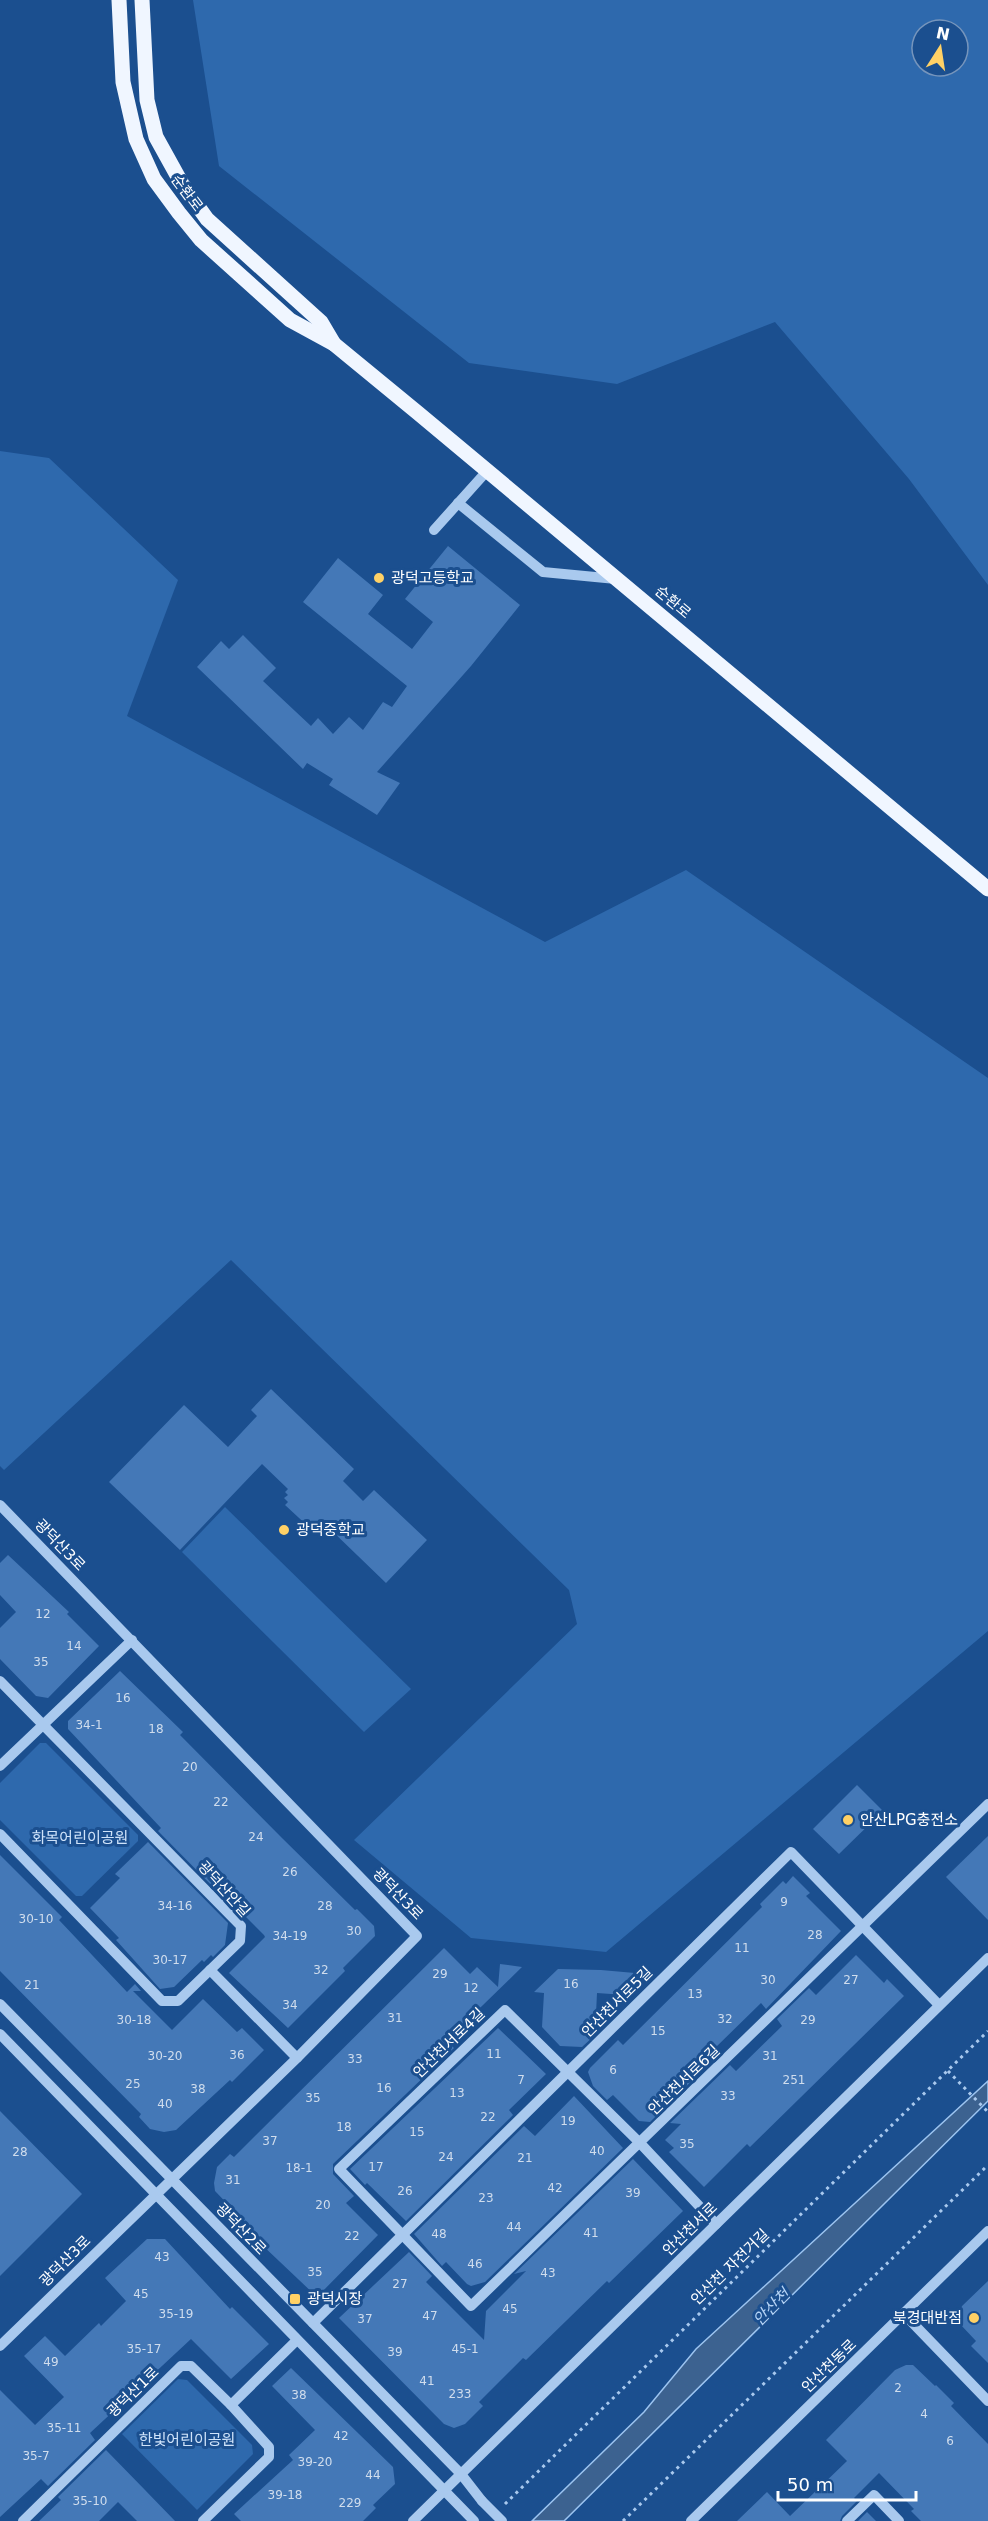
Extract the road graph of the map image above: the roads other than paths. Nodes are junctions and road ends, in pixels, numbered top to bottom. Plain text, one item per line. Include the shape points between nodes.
1 (119, 0) edge
2 (142, 0) edge
3 (334, 344) junction
4 (487, 471) junction
5 (458, 503) junction
6 (434, 530) dead end
7 (616, 579) junction
8 (988, 889) edge
9 (0, 1505) edge
10 (132, 1640) junction
11 (0, 1681) edge
12 (44, 1724) junction
13 (0, 1766) edge
14 (988, 1804) edge
15 (0, 1834) edge
16 (863, 1926) junction
17 (988, 1958) edge
18 (210, 1970) junction
19 (0, 2004) edge
20 (939, 2005) junction
21 (0, 2034) edge
22 (297, 2058) junction
23 (569, 2071) junction
24 (640, 2143) junction
25 (171, 2178) junction
26 (155, 2193) junction
27 (716, 2224) junction
28 (988, 2231) edge
29 (401, 2235) junction
30 (904, 2314) junction
31 (313, 2323) junction
32 (297, 2340) junction
33 (0, 2346) edge
34 (988, 2401) edge
35 (231, 2405) junction
36 (461, 2474) junction
37 (444, 2491) junction
38 (704, 2517) edge
39 (471, 2518) edge
40 (23, 2521) edge
41 (203, 2521) edge
42 (413, 2521) edge
43 (502, 2521) edge
44 (691, 2521) edge
45 (848, 2521) edge
46 (899, 2521) edge

1 - 3 main road, 순환로 via 123,82 136,139 154,179 201,240 290,320
2 - 3 main road, 순환로 via 147,100 156,137 177,175 207,219 321,322
3 - 4 main road, 순환로
4 - 5 street
4 - 7 main road, 순환로
5 - 6 street
5 - 7 street via 543,572
7 - 8 main road, 순환로
9 - 10 street, 광덕산3로
10 - 12 street
10 - 22 street, 광덕산3로 via 417,1936
11 - 12 street, 광덕산안길
12 - 13 street
12 - 18 street, 광덕산안길 via 241,1926 240,1941
14 - 16 street, 안산천서로6길
15 - 18 street, 광덕산안길 via 162,2001 178,2001
16 - 20 street, 안산천서로5길
16 - 23 street, 안산천서로5길 via 791,1852
16 - 24 street, 안산천서로6길
17 - 20 street, 안산천서로
18 - 22 street
19 - 25 street, 광덕산2로
20 - 27 street, 안산천서로
21 - 26 street
22 - 25 street, 광덕산3로
23 - 24 street, 안산천서로4길
23 - 29 street, 안산천서로5길
23 - 29 street, 안산천서로4길 via 505,2010 339,2169
24 - 27 street, 안산천서로4길
24 - 29 street, 안산천서로6길 via 471,2306
25 - 26 street, 광덕산3로
25 - 31 street, 광덕산2로
26 - 32 street
26 - 33 street, 광덕산3로
27 - 36 street, 안산천서로
28 - 30 street, 안산천동로
29 - 31 street, 안산천서로5길
30 - 34 street
30 - 38 street, 안산천동로
31 - 36 street, 광덕산2로
32 - 35 street
32 - 37 street
35 - 40 street, 광덕산1로 via 191,2366 181,2366
35 - 41 street, 광덕산1로 via 269,2447 269,2457
36 - 37 street, 안산천서로
36 - 43 street, 광덕산2로, bridge
37 - 39 street
37 - 42 street, 안산천서로
38 - 44 street, 안산천동로
45 - 46 street via 874,2496

